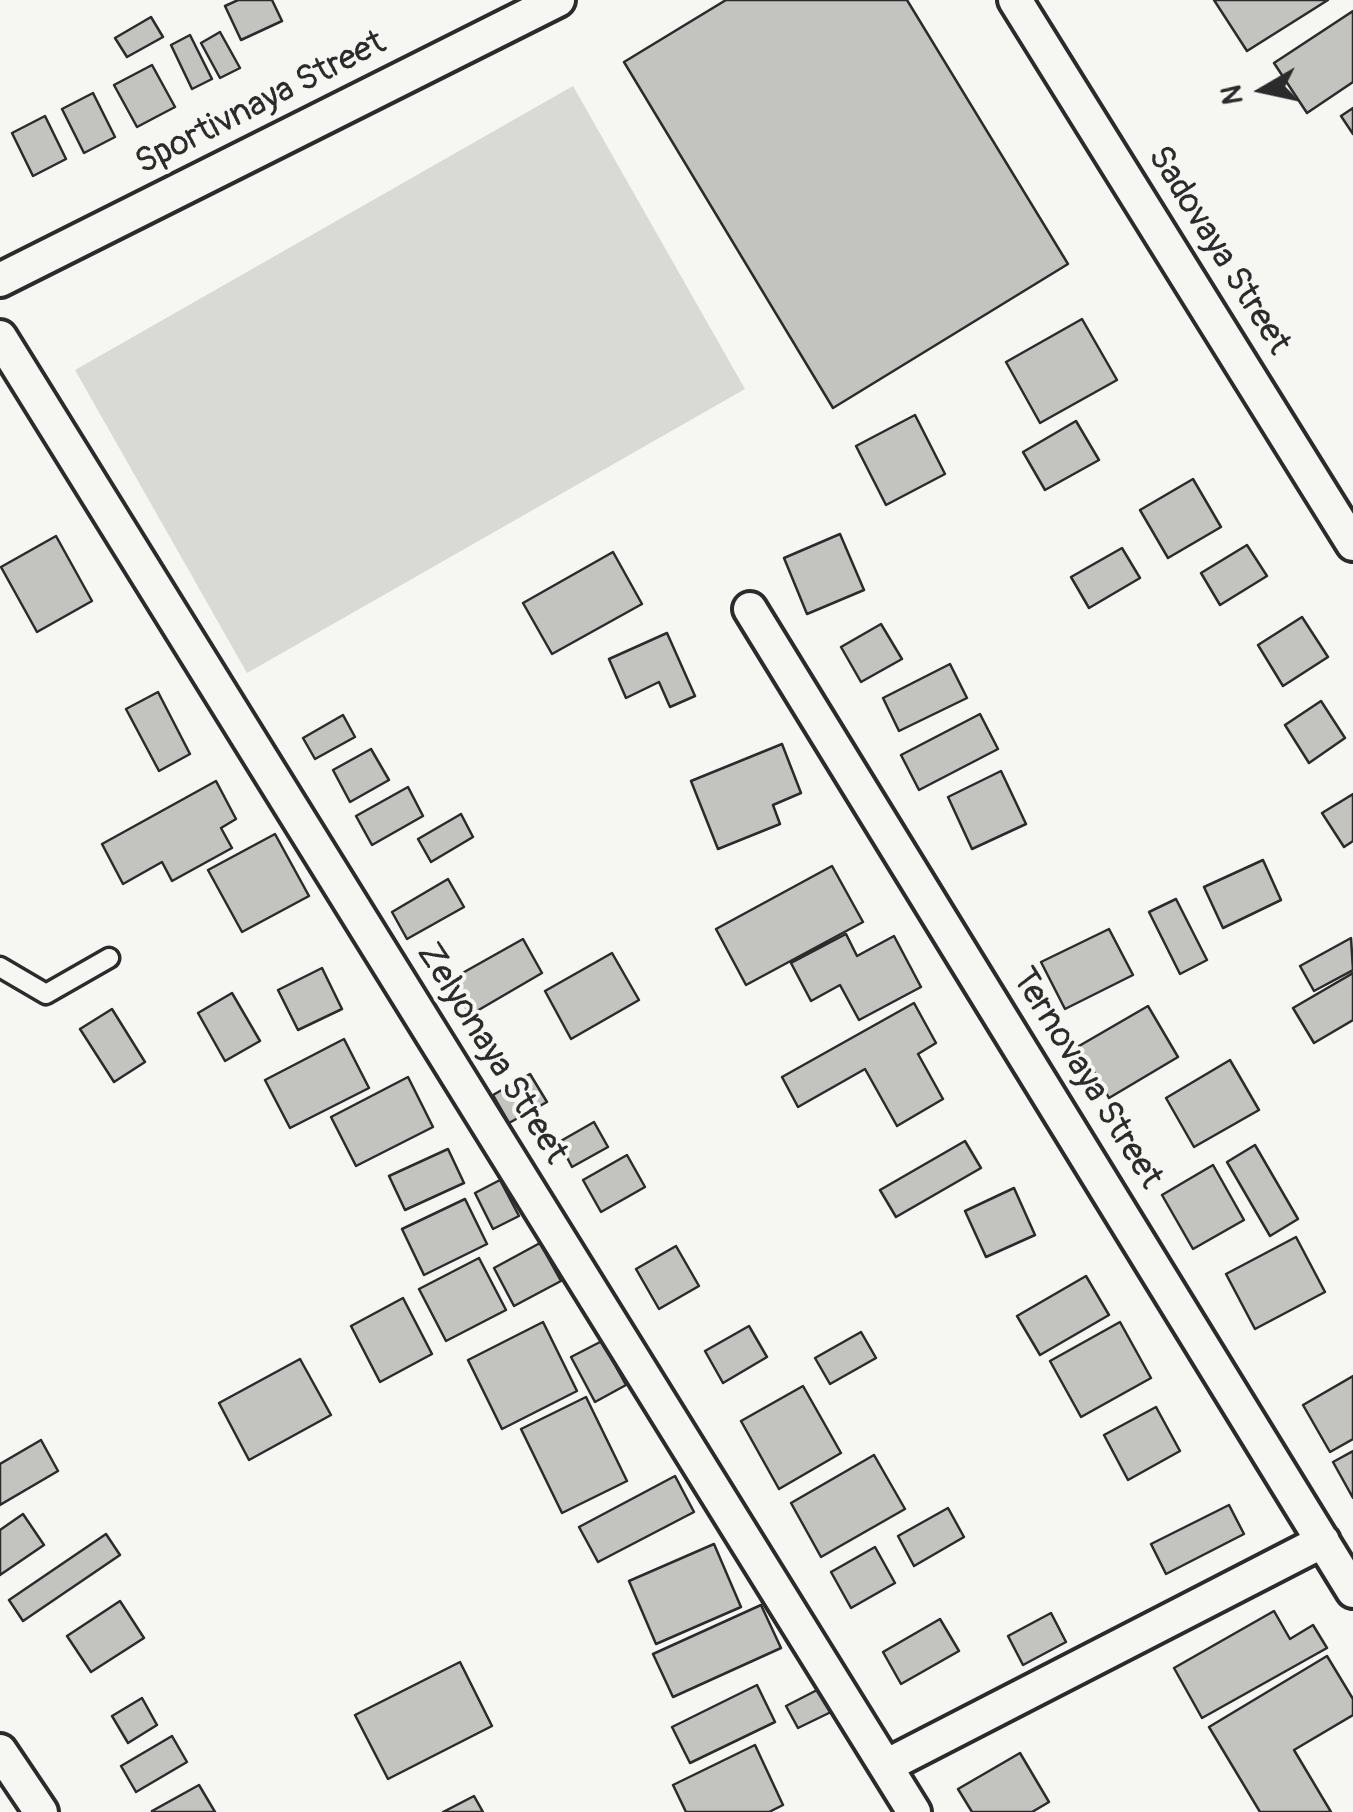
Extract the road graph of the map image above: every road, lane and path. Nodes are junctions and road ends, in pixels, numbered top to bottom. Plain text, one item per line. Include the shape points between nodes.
1 (558, 0) edge
2 (1014, 0) edge
3 (0, 280) edge
4 (0, 338) edge
5 (1353, 544) edge
6 (750, 610) dead end
7 (109, 958) dead end
8 (0, 967) edge
9 (1323, 1541) junction
10 (1353, 1590) edge
11 (0, 1751) edge
12 (886, 1766) junction
13 (41, 1812) edge
14 (914, 1812) edge

1 - 3 street, Sportivnaya Street
2 - 5 street, Sadovaya Street
4 - 12 street, Zelyonaya Street
6 - 9 street, Ternovaya Street
7 - 8 lane via 46,994
9 - 10 street, Ternovaya Street
9 - 12 street
11 - 13 street
12 - 14 street, Zelyonaya Street

